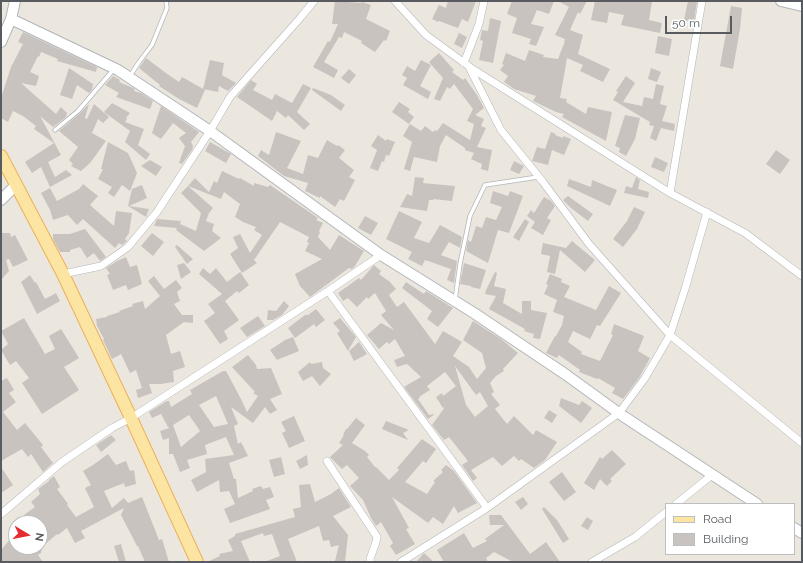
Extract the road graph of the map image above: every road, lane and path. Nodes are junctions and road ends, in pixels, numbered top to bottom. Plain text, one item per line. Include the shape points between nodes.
1 (15, 1) edge
2 (166, 1) edge
3 (314, 1) edge
4 (395, 1) edge
5 (484, 1) edge
6 (702, 1) edge
7 (781, 1) edge
8 (802, 6) edge
9 (11, 19) junction
10 (1, 42) edge
11 (467, 65) junction
12 (115, 68) junction
13 (129, 77) junction
14 (55, 130) dead end
15 (210, 131) junction
16 (1, 156) edge
17 (539, 177) junction
18 (16, 185) junction
19 (670, 192) junction
20 (1, 200) edge
21 (707, 212) junction
22 (382, 255) junction
23 (63, 274) junction
24 (802, 276) edge
25 (328, 291) junction
26 (455, 301) junction
27 (670, 335) junction
28 (620, 413) junction
29 (131, 418) junction
30 (802, 443) edge
31 (327, 461) dead end
32 (712, 475) junction
33 (677, 503) edge
34 (755, 503) edge
35 (487, 508) junction
36 (665, 513) edge
37 (1, 514) edge
38 (197, 562) edge
39 (370, 562) edge
40 (401, 562) edge
41 (592, 562) edge

1 - 9 street
2 - 13 lane via 167,8 152,45
3 - 15 street via 230,97
4 - 11 street via 426,35
5 - 11 street
6 - 19 street
7 - 8 street
9 - 10 street
9 - 12 street
11 - 17 street via 501,130
11 - 19 street
12 - 13 street
12 - 14 lane via 78,111
13 - 15 street
15 - 22 street
15 - 23 street via 157,212 128,247 102,266
16 - 18 main road
17 - 26 lane via 485,185 470,216
17 - 27 street via 589,244
18 - 20 street
18 - 23 main road
19 - 21 street
21 - 24 street via 745,234
21 - 27 street
22 - 25 street
22 - 26 street
23 - 29 main road
25 - 29 street
25 - 35 street
26 - 28 street
27 - 28 street via 645,378
27 - 30 street
28 - 32 street
28 - 35 street
29 - 37 street via 62,462
29 - 38 main road
31 - 39 street via 377,537
32 - 33 street
32 - 34 street
35 - 40 street
36 - 41 street via 635,537

